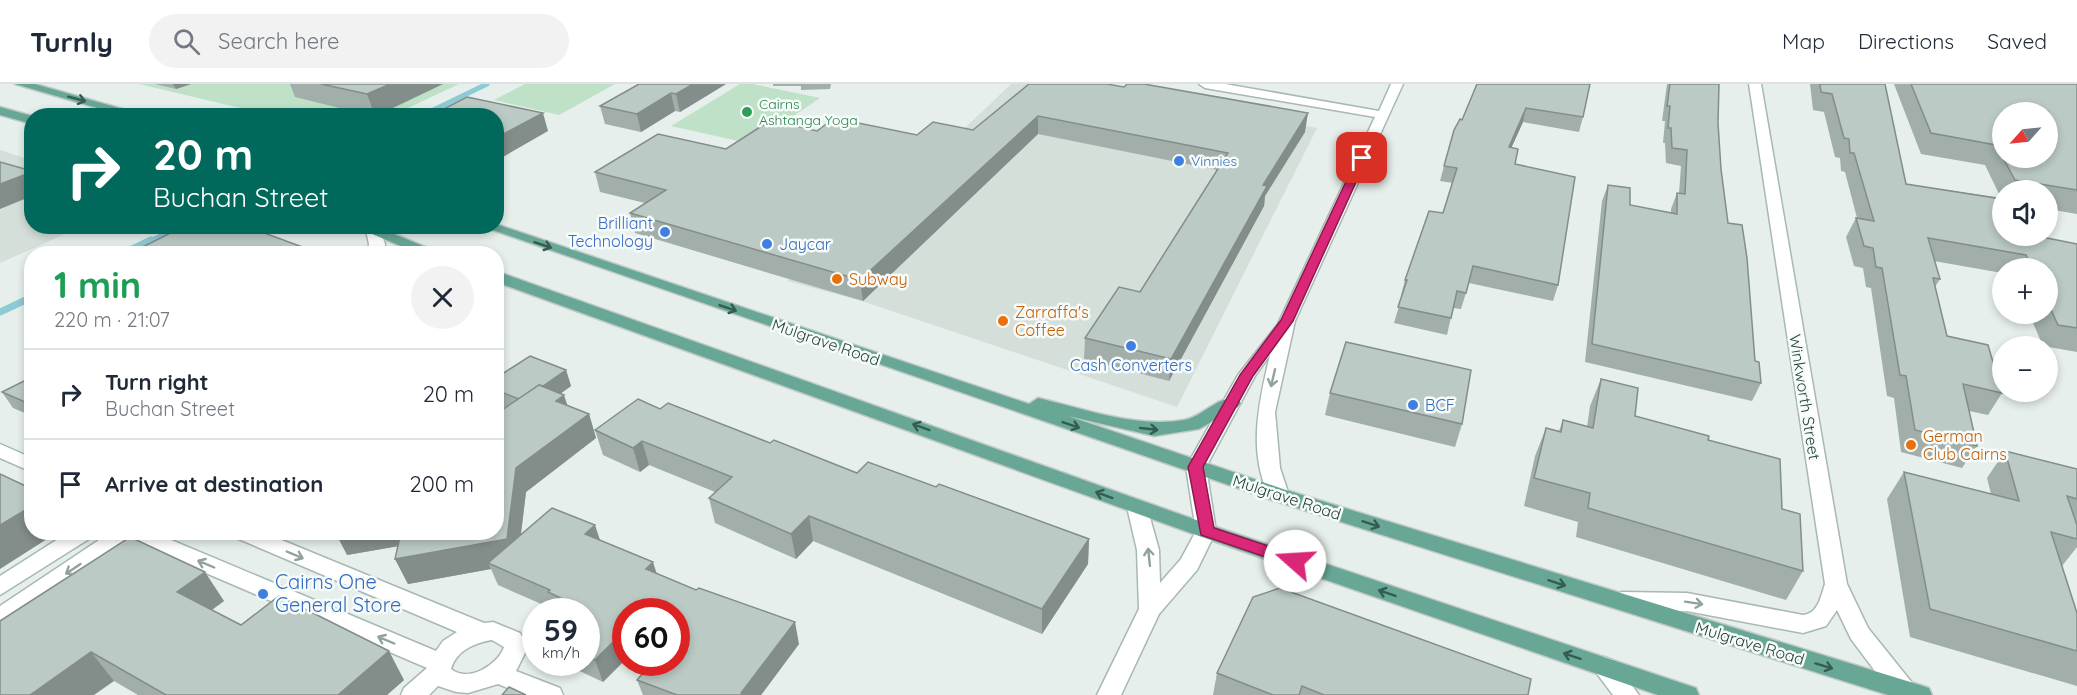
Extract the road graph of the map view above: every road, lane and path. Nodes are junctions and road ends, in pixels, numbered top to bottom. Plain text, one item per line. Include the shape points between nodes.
1 (21, 84) edge
2 (1205, 84) edge
3 (1397, 84) edge
4 (1755, 84) edge
5 (111, 108) edge
6 (0, 111) edge
7 (1383, 115) junction
8 (24, 118) edge
9 (504, 231) edge
10 (380, 234) edge
11 (413, 246) edge
12 (504, 279) edge
13 (1287, 321) junction
14 (949, 384) junction
15 (1232, 403) junction
16 (0, 450) edge
17 (24, 462) edge
18 (1196, 467) junction
19 (1279, 495) junction
20 (1137, 507) junction
21 (1206, 531) junction
22 (73, 540) edge
23 (114, 540) edge
24 (137, 540) edge
25 (260, 540) edge
26 (1836, 584) junction
27 (0, 587) edge
28 (1614, 601) junction
29 (1150, 609) junction
30 (0, 617) edge
31 (481, 632) junction
32 (439, 667) junction
33 (1604, 667) junction
34 (502, 675) junction
35 (476, 691) edge
36 (1912, 693) edge
37 (413, 695) edge
38 (551, 695) edge
39 (1109, 695) edge
40 (1627, 695) edge
41 (1687, 695) edge

1 -> 5 main road
2 - 7 street
3 - 7 street
4 - 26 street, Winkworth Street
6 - 8 main road
7 - 13 street
9 -> 14 main road, Mulgrave Road
10 - 11 main road
20 -> 12 main road
13 - 15 street via 1247,375
13 -> 19 street via 1266,412 1270,468
14 -> 15 main road via 1154,430 1192,425
14 -> 18 main road, Mulgrave Road
15 - 18 street
16 - 17 street
18 - 19 main road, Mulgrave Road
18 - 21 street
19 -> 28 main road, Mulgrave Road
20 - 21 main road
29 -> 20 street via 1148,550
21 - 29 street via 1189,564
33 -> 21 main road
22 - 27 street
23 -> 30 street
32 -> 24 street
25 -> 31 street
28 -> 26 street via 1683,601 1784,623 1812,623 1822,618
26 - 36 street, Winkworth Street via 1859,633
28 -> 36 main road, Mulgrave Road
29 - 39 street
31 - 32 street via 455,644
31 - 34 street via 494,631 512,639 516,646 515,656
32 - 35 street via 447,686
32 - 37 street
33 - 40 street
33 - 41 main road
34 - 35 street
34 - 38 street

